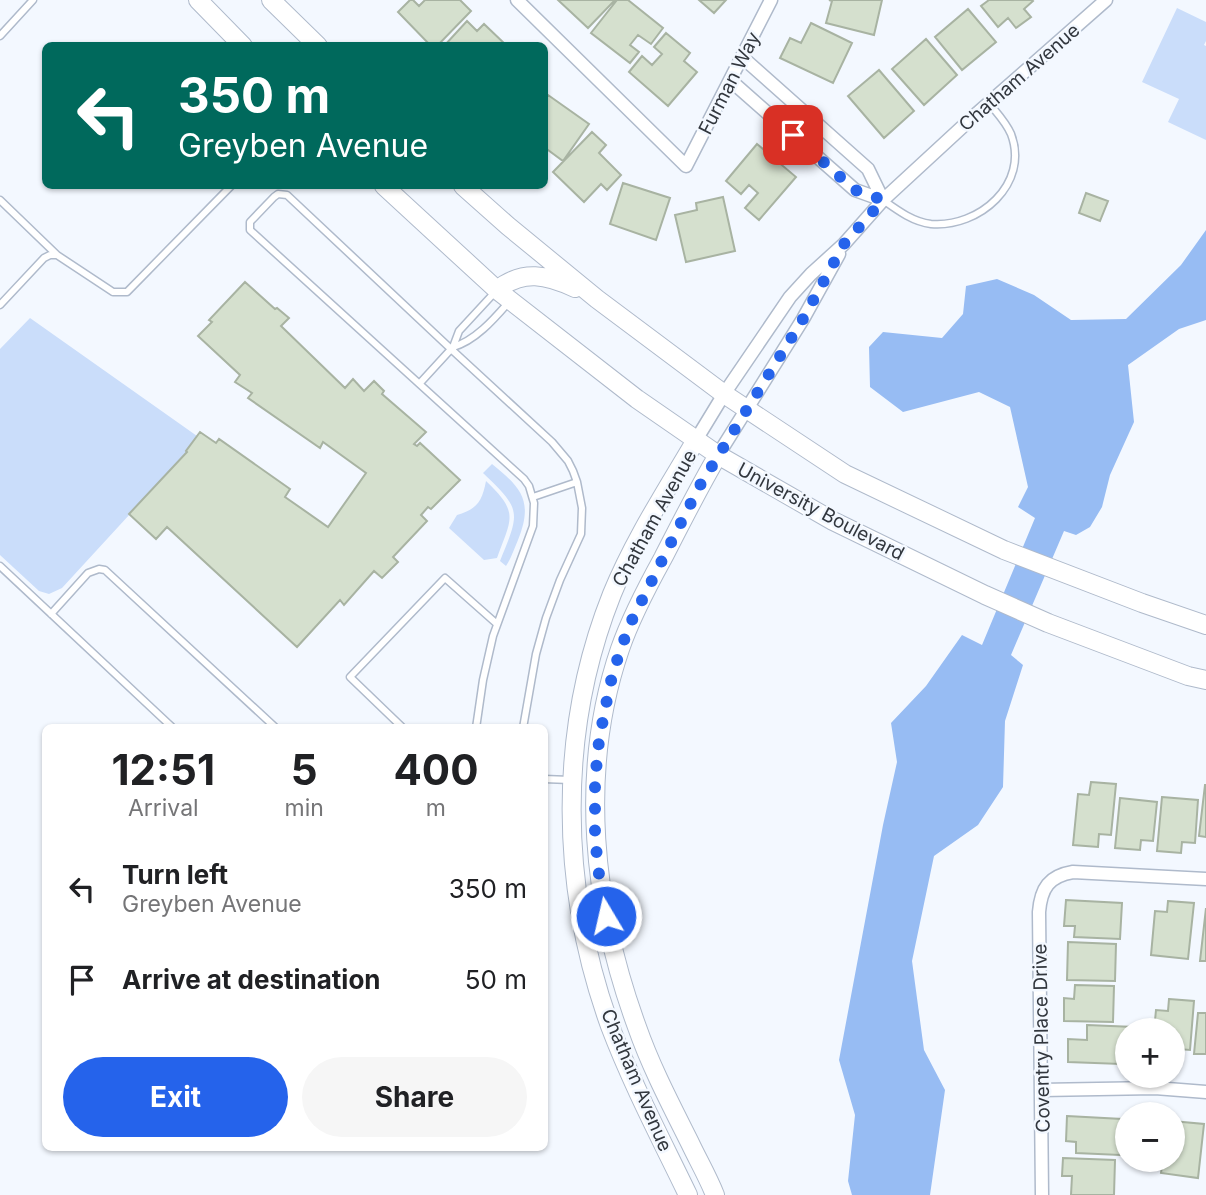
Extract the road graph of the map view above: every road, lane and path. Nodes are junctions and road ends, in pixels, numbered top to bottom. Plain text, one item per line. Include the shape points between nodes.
1 (33, 0) edge
2 (198, 0) edge
3 (271, 0) edge
4 (517, 0) edge
5 (771, 0) edge
6 (1106, 0) edge
7 (0, 36) edge
8 (239, 42) edge
9 (313, 42) edge
10 (742, 57) junction
11 (730, 80) junction
12 (989, 103) junction
13 (228, 189) edge
14 (387, 189) edge
15 (466, 189) edge
16 (0, 200) edge
17 (883, 200) junction
18 (844, 244) junction
19 (57, 255) junction
20 (504, 295) junction
21 (597, 299) junction
22 (1, 301) edge
23 (452, 348) junction
24 (420, 383) junction
25 (724, 394) junction
26 (748, 410) junction
27 (696, 440) junction
28 (718, 456) junction
29 (577, 482) junction
30 (533, 497) junction
31 (0, 566) edge
32 (51, 614) junction
33 (497, 624) junction
34 (1206, 625) edge
35 (1206, 680) edge
36 (169, 724) edge
37 (272, 724) edge
38 (398, 724) edge
39 (477, 724) edge
40 (524, 724) edge
41 (548, 779) edge
42 (572, 780) junction
43 (595, 780) junction
44 (1206, 880) edge
45 (1041, 1090) junction
46 (1206, 1092) edge
47 (688, 1195) edge
48 (715, 1195) edge
49 (1042, 1195) edge

1 - 7 lane
2 - 8 main road
3 - 9 main road
4 - 11 street, Furman Way via 686,166
5 - 10 street, Furman Way
6 - 12 street, Chatham Avenue
10 - 11 street, Furman Way
10 - 17 street via 868,169
11 - 17 street via 855,190
12 - 17 street, Chatham Avenue
12 - 17 lane via 1014,147 1009,183 995,202 966,218 929,224
13 - 19 lane via 127,292 113,292
14 - 20 main road, University Boulevard
15 - 21 main road
16 - 19 lane
17 - 18 street, Chatham Avenue
18 - 25 street, Chatham Avenue via 790,297
18 - 26 street, Chatham Avenue
19 - 22 lane via 44,258
20 - 21 main road via 508,281 536,276
20 - 23 lane via 459,331
20 - 23 lane via 496,317
20 - 27 main road, University Boulevard
21 - 25 main road
23 - 24 lane
23 - 24 lane via 287,195 278,194 250,222 250,230
23 - 29 lane via 552,442
24 - 30 lane via 524,479
25 - 26 main road
25 - 27 street, Chatham Avenue
26 - 28 street, Chatham Avenue
26 - 34 main road via 845,474 1004,550
27 - 28 main road, University Boulevard
27 - 42 main road, Chatham Avenue via 644,527 612,595 586,681
28 - 35 main road, University Boulevard via 833,522 985,595 1048,623
28 - 43 main road, Chatham Avenue via 629,626 613,672
29 - 30 lane
29 - 40 lane via 580,534 546,618
30 - 33 lane via 533,526
31 - 32 lane
32 - 36 lane
32 - 37 lane via 88,573 105,570
33 - 38 lane via 445,578 350,677
33 - 39 lane
41 - 42 lane
42 - 43 main road
42 - 47 main road, Chatham Avenue via 577,888 595,980 620,1049
43 - 48 main road, Chatham Avenue via 598,868 617,968 647,1052
44 - 45 street, Coventry Place Drive via 1073,872 1049,884 1039,912
45 - 46 street
45 - 49 street, Coventry Place Drive

